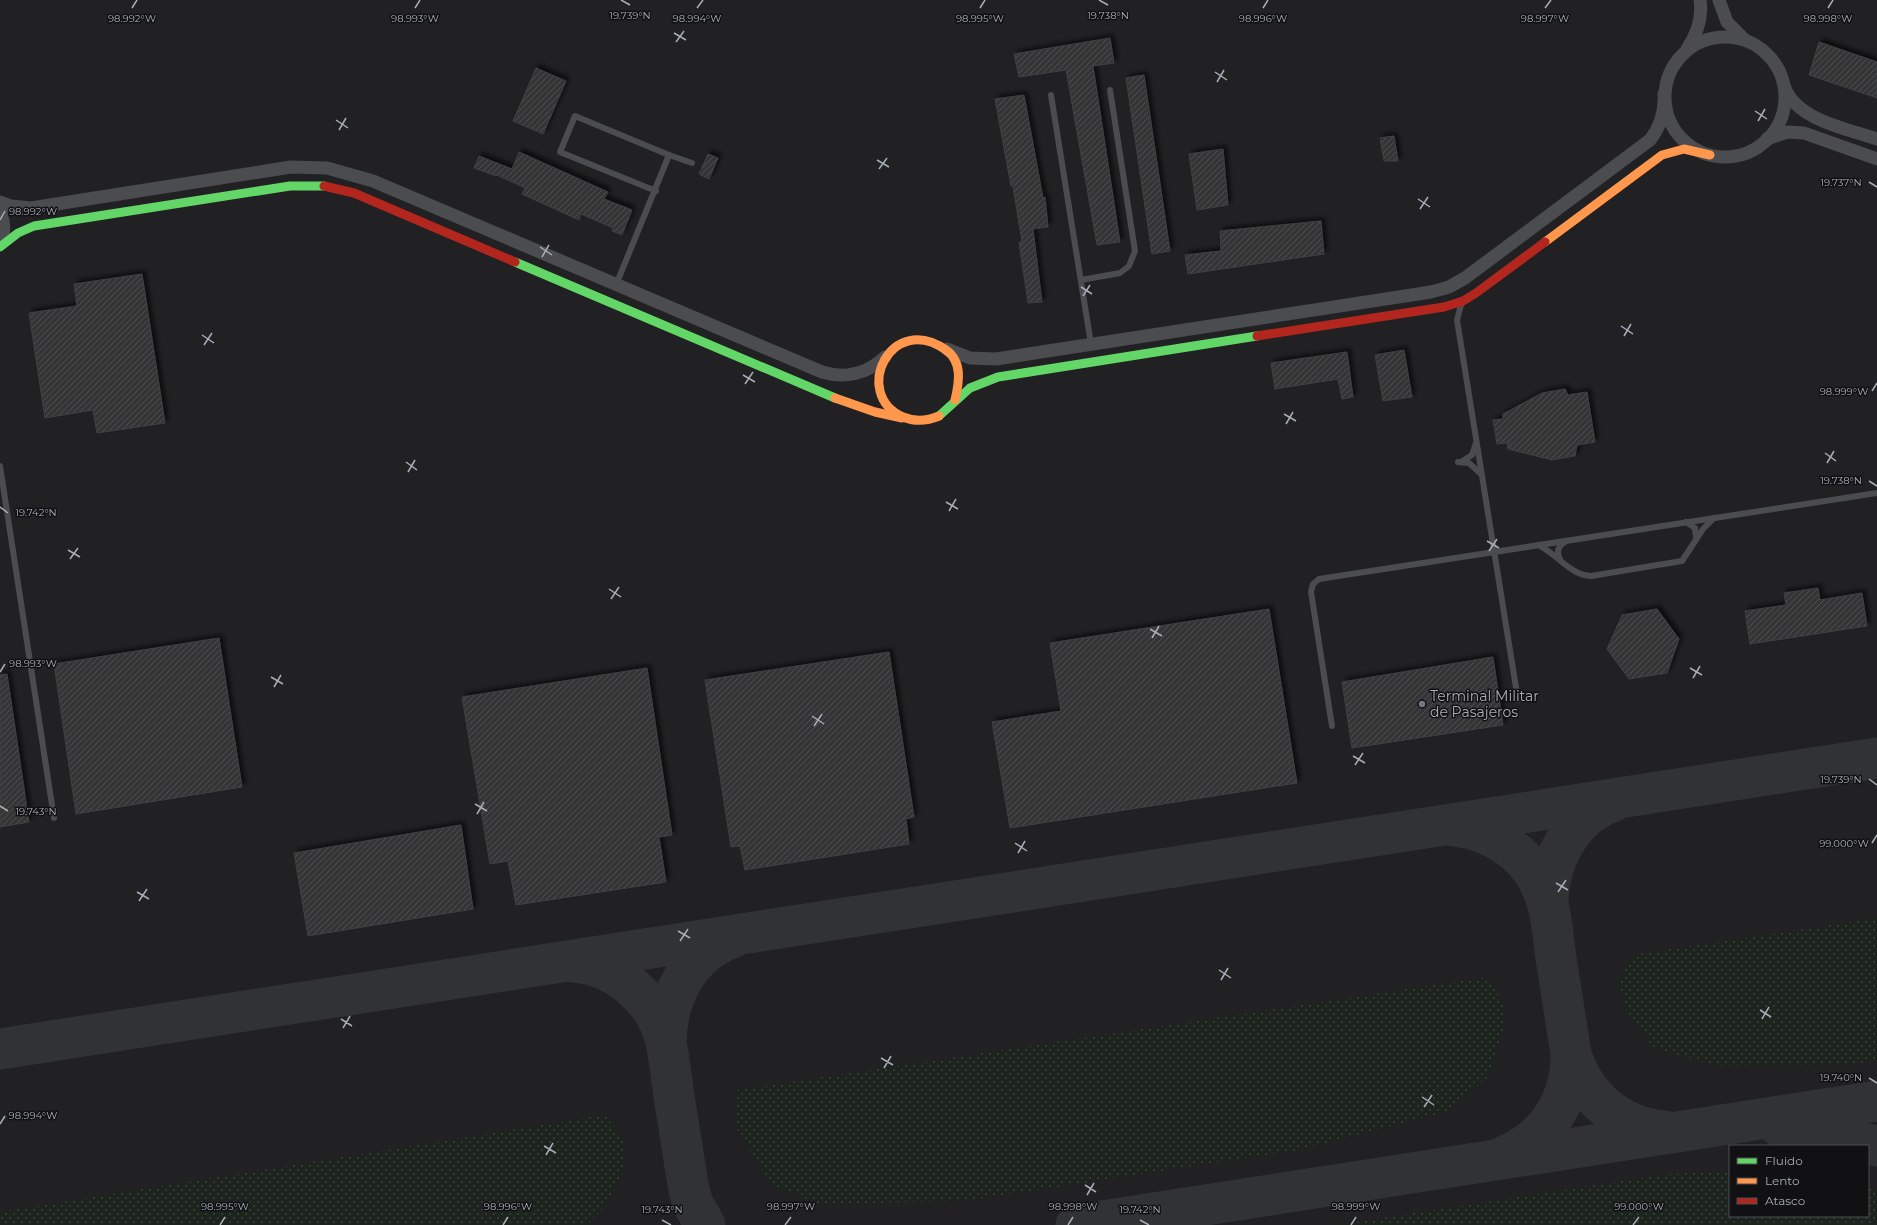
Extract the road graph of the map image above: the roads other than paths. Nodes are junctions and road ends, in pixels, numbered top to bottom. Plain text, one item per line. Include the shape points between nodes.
1 (1700, 0) edge
2 (1719, 0) edge
3 (1746, 41) junction
4 (1685, 51) junction
5 (1784, 85) junction
6 (1110, 90) dead end
7 (1664, 94) junction
8 (1051, 95) dead end
9 (1767, 139) junction
10 (1877, 139) edge
11 (1710, 154) junction
12 (669, 155) junction
13 (1877, 159) edge
14 (692, 163) dead end
15 (656, 191) junction
16 (0, 202) edge
17 (0, 210) edge
18 (0, 244) edge
19 (0, 247) edge
20 (1080, 280) junction
21 (616, 285) junction
22 (1410, 295) junction
23 (1470, 297) junction
24 (1434, 309) junction
25 (1412, 312) junction
26 (1457, 320) junction
27 (1091, 344) junction
28 (944, 347) junction
29 (885, 357) junction
30 (955, 400) junction
31 (909, 419) junction
32 (1476, 440) junction
33 (0, 466) edge
34 (1, 479) edge
35 (1482, 479) junction
36 (1877, 493) edge
37 (1865, 495) junction
38 (1877, 498) edge
39 (1714, 518) junction
40 (1686, 522) junction
41 (1696, 539) junction
42 (1568, 541) junction
43 (1538, 545) junction
44 (1494, 552) junction
45 (1561, 560) junction
46 (1518, 700) dead end
47 (1332, 726) dead end
48 (54, 818) dead end

1 - 4 street via 1698,27
2 - 3 street via 1727,22
3 - 4 street via 1730,37 1714,38 1698,42
3 - 5 street via 1761,49 1771,59
4 - 7 street via 1667,78
5 - 9 street via 1782,113 1777,127
5 - 10 street via 1795,105 1810,116
6 - 20 lane via 1135,251 1129,266 1120,273
7 - 11 street via 1666,111 1672,126 1682,139 1695,149
7 - 22 street via 1665,104 1661,122 1650,140 1465,278 1440,290
8 - 20 lane
9 - 11 street via 1741,154 1725,157
9 - 13 street via 1787,132 1804,133
11 - 23 street via 1684,149 1662,155
12 - 14 lane
12 - 15 lane
12 - 15 lane via 575,116 560,152
15 - 21 lane
16 - 21 street via 31,208 291,167 327,168 373,182
17 - 18 street via 4,230
19 - 31 street via 18,233 34,226 290,186 334,187 367,198 839,400 875,412
20 - 27 lane
21 - 29 street via 832,375 862,372
22 - 25 street
22 - 27 street
23 - 24 street via 1453,305
23 - 26 lane via 1460,308
24 - 25 street
24 - 26 lane via 1447,311
25 - 30 street via 998,377 974,386
26 - 32 lane
27 - 28 street via 987,360 961,355
28 - 29 street via 934,341 912,339 902,342
28 - 30 street via 954,358 960,372 961,381
29 - 31 street via 880,367 879,389 890,409
30 - 31 street via 949,409 930,419
32 - 35 lane
32 - 35 lane via 1472,455 1458,462 1474,466
33 - 34 lane
34 - 48 lane
35 - 44 lane
36 - 37 lane
37 - 38 lane
37 - 39 lane
39 - 40 lane
39 - 41 lane
40 - 41 lane via 1695,528
40 - 42 lane
41 - 45 lane via 1684,559 1678,562 1591,576 1578,573
42 - 43 lane
42 - 45 lane via 1560,545 1558,550
43 - 44 lane
43 - 45 lane
44 - 46 lane
44 - 47 lane via 1316,581 1311,592

